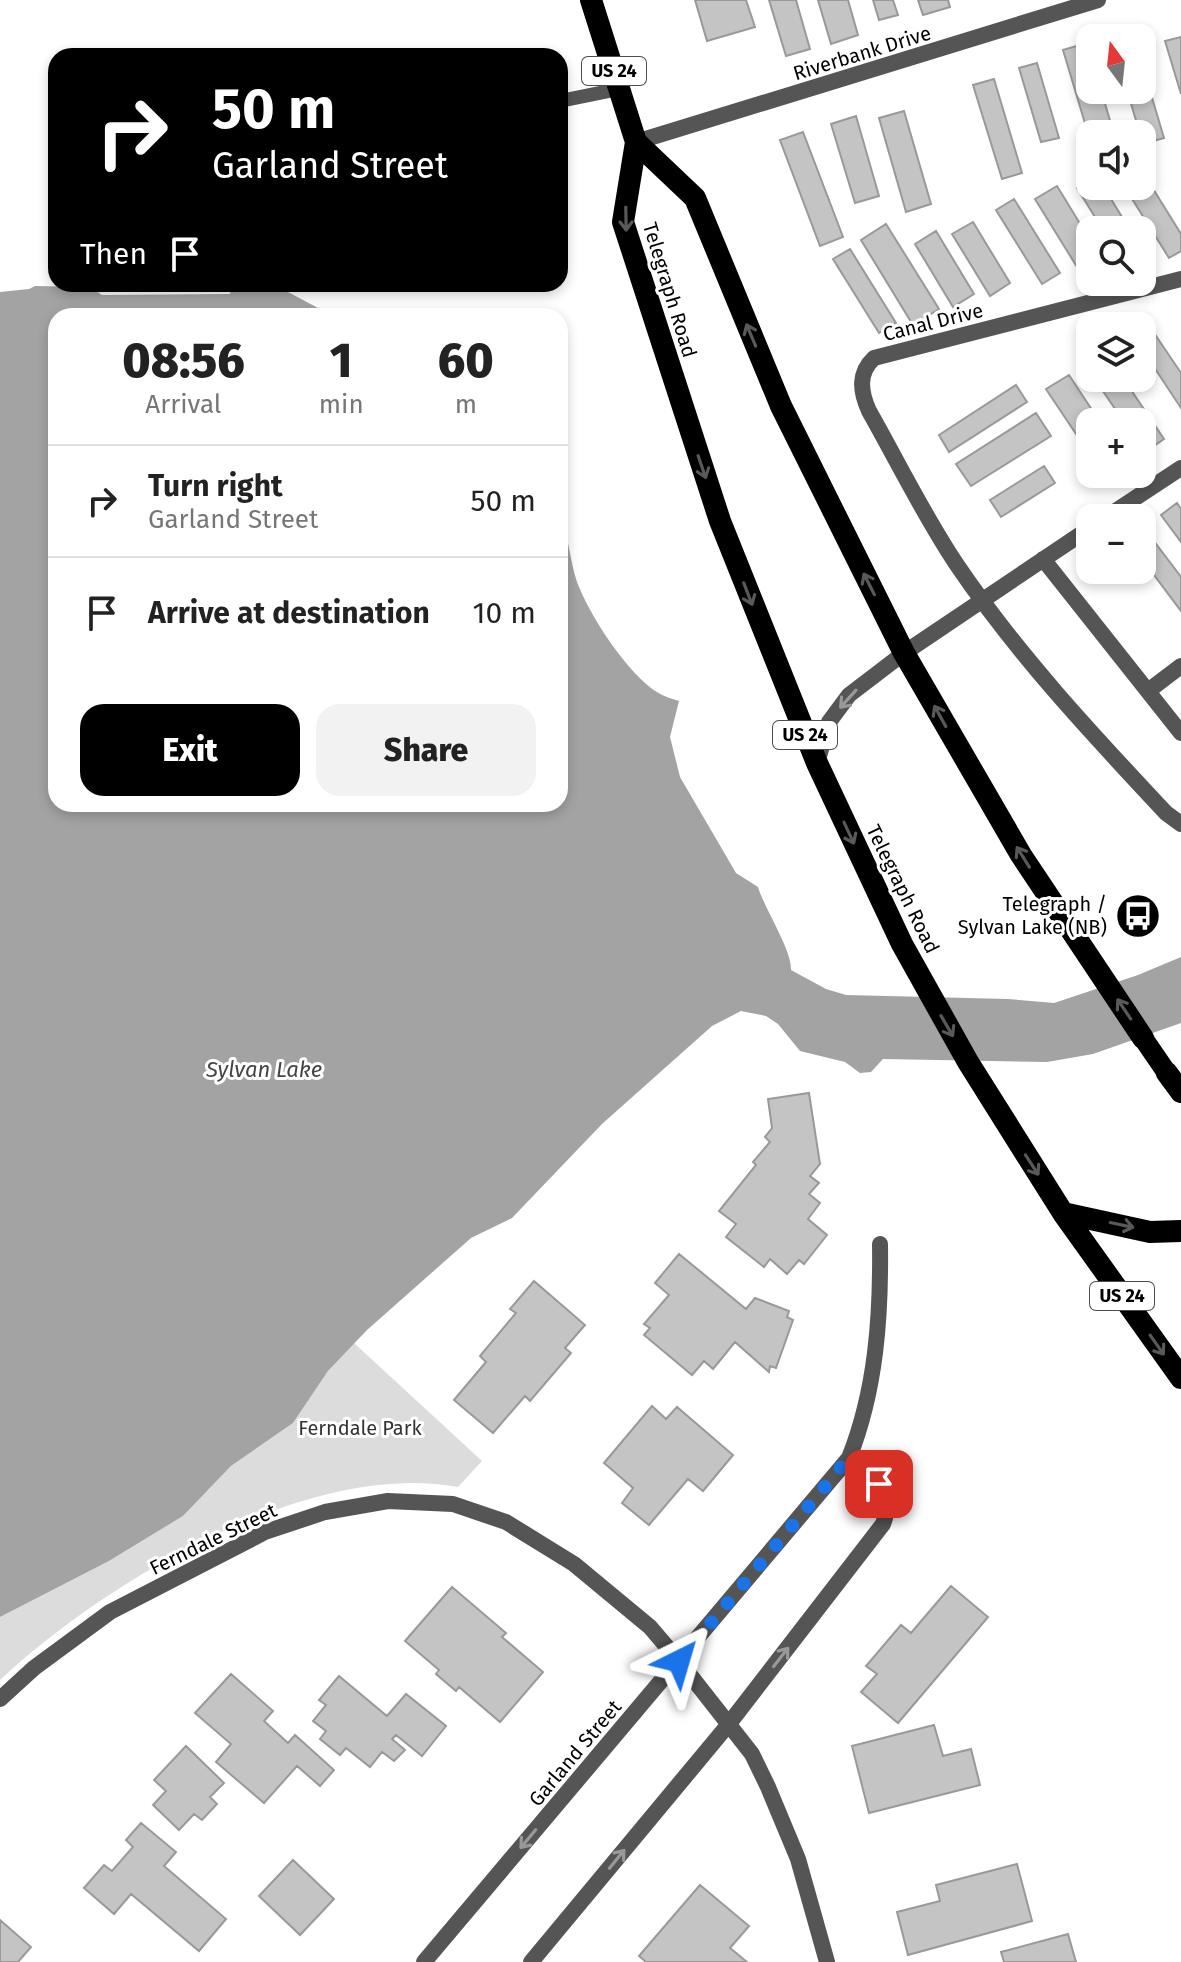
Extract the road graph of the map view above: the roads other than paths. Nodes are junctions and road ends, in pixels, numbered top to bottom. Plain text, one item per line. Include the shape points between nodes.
1 (591, 0) edge
2 (1098, 0) edge
3 (619, 89) junction
4 (568, 99) edge
5 (636, 142) junction
6 (1181, 279) edge
7 (1181, 468) edge
8 (1126, 504) edge
9 (1076, 537) edge
10 (1043, 559) junction
11 (983, 601) junction
12 (904, 653) junction
13 (1181, 666) edge
14 (1148, 691) junction
15 (1181, 733) edge
16 (817, 763) junction
17 (1181, 824) edge
18 (1143, 1038) joint
19 (1167, 1073) joint
20 (1181, 1092) edge
21 (1063, 1213) junction
22 (1181, 1231) edge
23 (880, 1244) dead end
24 (1181, 1378) edge
25 (849, 1458) junction
26 (679, 1661) junction
27 (0, 1699) edge
28 (728, 1725) junction
29 (424, 1962) edge
30 (531, 1962) edge
31 (827, 1962) edge

1 - 3 highway, US 24
2 - 5 street, Riverbank Drive
3 - 4 lane
3 - 5 highway, US 24
12 -> 5 highway, US 24 via 781,406 695,198
5 -> 16 highway, Telegraph Road / US 24 via 623,222 720,521
6 - 11 street, Canal Drive via 874,358 866,367 861,387 869,411
7 - 8 street
9 - 10 street
10 - 11 street
10 - 14 street
11 - 12 street
11 - 17 street, Canal Drive via 1086,728
12 -> 16 street via 849,695 829,722
18 -> 12 highway, US 24 via 998,817
13 - 14 street
14 - 15 street
16 -> 21 highway, Telegraph Road / US 24 via 927,991
18 - 19 main road, US 24
19 - 20 highway, US 24
21 -> 22 highway via 1150,1232
21 -> 24 highway, Telegraph Road / US 24
23 - 25 street, Garland Street via 877,1341
25 - 26 street, Garland Street
28 -> 25 street via 883,1524 883,1490
26 - 27 street, Ferndale Street via 650,1627 574,1564 506,1522 453,1504 388,1501 325,1512 251,1539 110,1612
26 - 28 street, Ferndale Street
26 -> 29 street, Garland Street
30 -> 28 street
28 - 31 street, Ferndale Street via 752,1754 768,1787 798,1859

